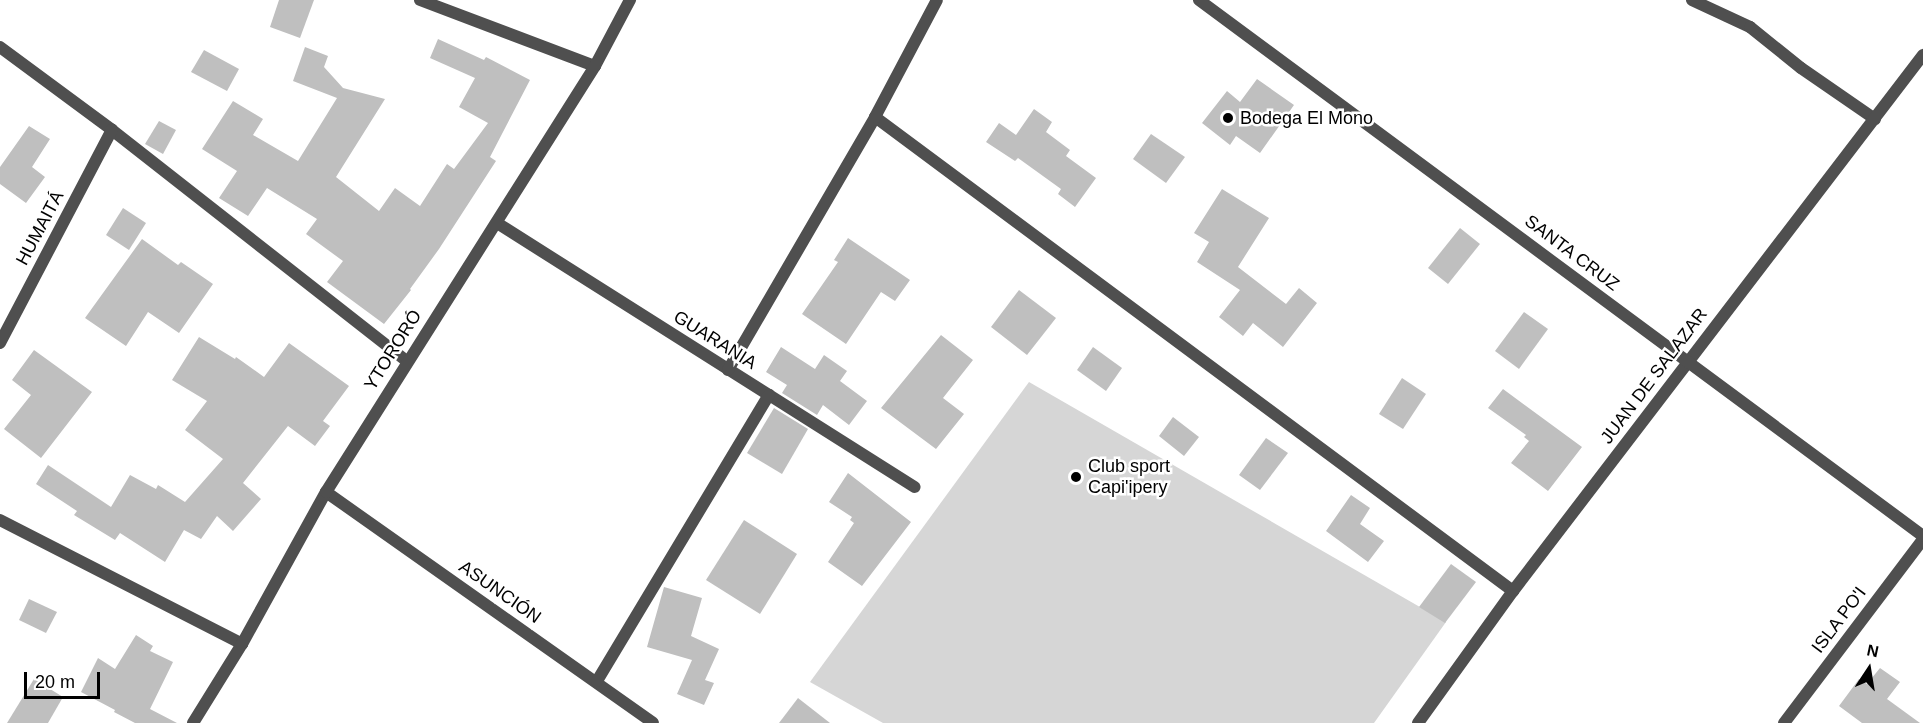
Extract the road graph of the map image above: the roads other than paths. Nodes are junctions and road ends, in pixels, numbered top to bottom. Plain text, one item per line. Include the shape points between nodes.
1 (420, 0) edge
2 (630, 0) edge
3 (937, 0) edge
4 (1199, 0) edge
5 (1692, 0) edge
6 (0, 46) edge
7 (1923, 55) edge
8 (596, 66) junction
9 (875, 117) junction
10 (1875, 119) junction
11 (112, 130) junction
12 (497, 223) junction
13 (0, 344) edge
14 (407, 361) junction
15 (1687, 362) junction
16 (728, 370) junction
17 (769, 395) junction
18 (915, 488) dead end
19 (326, 492) junction
20 (0, 520) edge
21 (1923, 537) edge
22 (1513, 591) junction
23 (242, 644) junction
24 (597, 681) junction
25 (193, 723) edge
26 (653, 723) edge
27 (1418, 723) edge
28 (1784, 723) edge

1 - 8 street
2 - 8 street, YTORORÓ
3 - 9 street
4 - 15 street, SANTA CRUZ
5 - 10 street via 1750,27
6 - 11 street
7 - 10 street, JUAN DE SALAZAR
8 - 12 street, YTORORÓ
9 - 16 street
9 - 22 street
10 - 15 street, JUAN DE SALAZAR
11 - 13 street, HUMAITÁ
11 - 14 street
12 - 14 street, YTORORÓ
12 - 16 street, GUARANIA
14 - 19 street, YTORORÓ
15 - 21 street, SANTA CRUZ
15 - 22 street, JUAN DE SALAZAR
16 - 17 street, GUARANIA
17 - 18 street, GUARANIA
17 - 24 street
19 - 23 street, YTORORÓ
19 - 24 street, ASUNCIÓN
20 - 23 street
21 - 28 street, ISLA PO'I
22 - 27 street, JUAN DE SALAZAR
23 - 25 street, YTORORÓ
24 - 26 street, ASUNCIÓN

